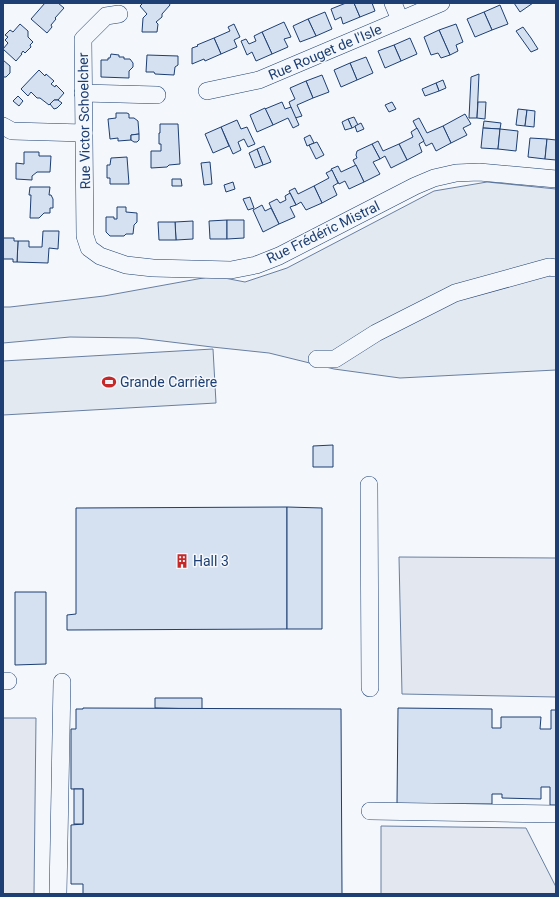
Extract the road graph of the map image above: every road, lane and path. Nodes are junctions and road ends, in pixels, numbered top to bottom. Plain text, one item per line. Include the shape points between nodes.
1 (393, 3) edge
2 (441, 3) edge
3 (119, 14) dead end
4 (400, 20) junction
5 (207, 91) dead end
6 (83, 93) junction
7 (157, 95) dead end
8 (3, 126) edge
9 (84, 133) junction
10 (556, 179) edge
11 (89, 248) joint
12 (556, 268) edge
13 (317, 359) dead end
14 (370, 485) dead end
15 (62, 682) dead end
16 (370, 688) dead end
17 (370, 811) dead end
18 (556, 814) edge
19 (58, 894) edge

1 - 4 street
2 - 4 street, Rue Rouget de l'Isle
3 - 6 street, Rue Victor Schoelcher via 106,16 83,39
4 - 5 street, Rue Rouget de l'Isle via 259,80
6 - 7 street
6 - 9 street, Rue Victor Schoelcher
8 - 9 street via 12,132
9 - 11 street, Rue Victor Schoelcher via 85,236
10 - 11 street, Rue Frédéric Mistral via 479,172 456,173 434,178 279,256 256,265 231,270 126,265 100,256
12 - 13 street via 455,293 376,333 335,359
14 - 16 street
15 - 19 street
17 - 18 street

